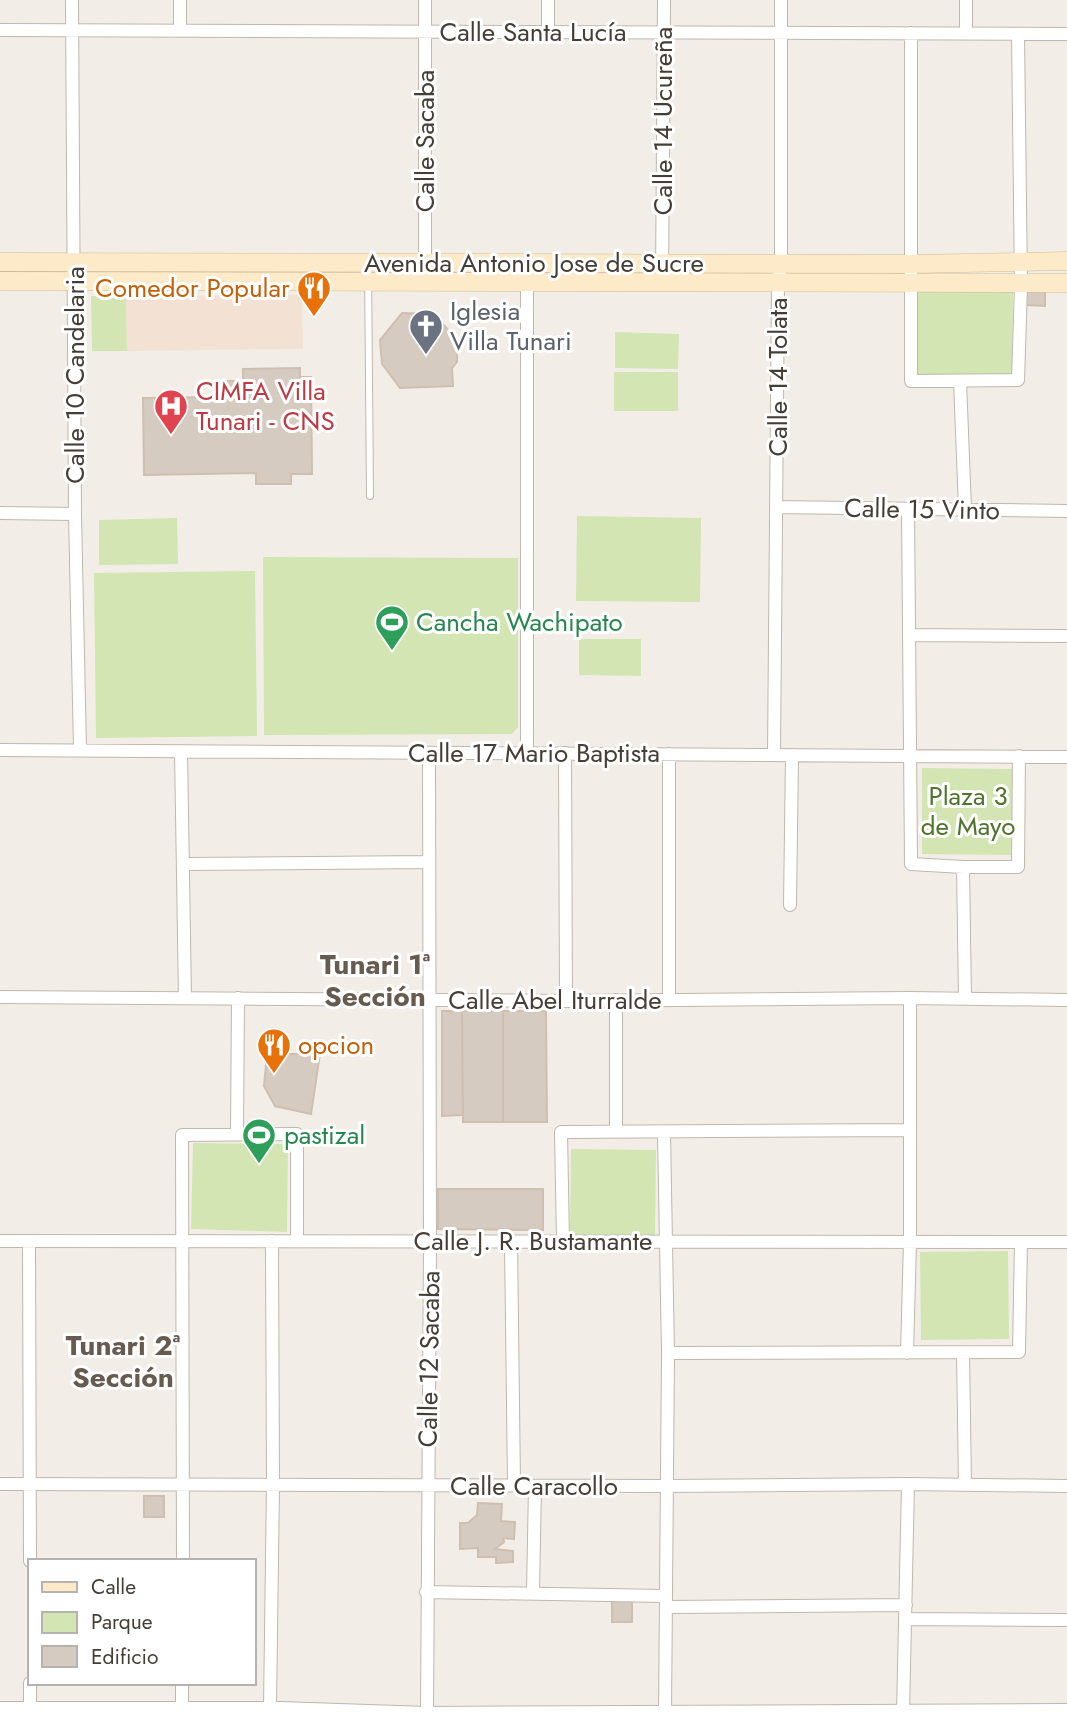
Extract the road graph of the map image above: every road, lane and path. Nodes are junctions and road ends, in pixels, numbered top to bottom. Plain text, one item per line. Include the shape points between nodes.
1 (72, 0) edge
2 (180, 0) edge
3 (425, 0) edge
4 (548, 0) edge
5 (664, 0) edge
6 (781, 0) edge
7 (966, 0) edge
8 (0, 30) edge
9 (72, 30) junction
10 (180, 31) junction
11 (425, 32) junction
12 (548, 32) junction
13 (664, 33) junction
14 (781, 33) junction
15 (911, 33) junction
16 (966, 33) junction
17 (1018, 34) junction
18 (1067, 34) edge
19 (1067, 261) edge
20 (0, 262) edge
21 (75, 262) junction
22 (368, 262) junction
23 (425, 262) junction
24 (1021, 262) junction
25 (663, 263) junction
26 (780, 263) junction
27 (912, 264) junction
28 (0, 281) edge
29 (74, 281) junction
30 (368, 282) junction
31 (1021, 282) junction
32 (425, 283) junction
33 (527, 283) junction
34 (912, 283) junction
35 (1067, 283) edge
36 (662, 284) junction
37 (778, 284) junction
38 (960, 381) junction
39 (370, 496) dead end
40 (777, 508) junction
41 (908, 509) junction
42 (965, 509) junction
43 (1067, 510) edge
44 (0, 513) edge
45 (75, 514) junction
46 (909, 635) junction
47 (1067, 636) edge
48 (0, 750) edge
49 (80, 750) junction
50 (181, 751) junction
51 (429, 753) junction
52 (527, 753) junction
53 (565, 753) junction
54 (669, 754) junction
55 (774, 755) junction
56 (792, 755) junction
57 (910, 756) junction
58 (1019, 756) junction
59 (1067, 757) edge
60 (428, 862) junction
61 (184, 864) junction
62 (963, 867) junction
63 (790, 905) dead end
64 (0, 997) edge
65 (185, 998) junction
66 (238, 998) junction
67 (910, 998) junction
68 (965, 998) junction
69 (429, 1000) junction
70 (566, 1000) junction
71 (615, 1000) junction
72 (669, 1000) junction
73 (1067, 1000) edge
74 (910, 1130) junction
75 (616, 1132) junction
76 (664, 1133) junction
77 (237, 1134) junction
78 (0, 1241) edge
79 (29, 1241) junction
80 (181, 1241) junction
81 (272, 1241) junction
82 (297, 1241) junction
83 (430, 1241) junction
84 (511, 1241) junction
85 (563, 1241) junction
86 (665, 1241) junction
87 (910, 1242) junction
88 (1021, 1242) junction
89 (1067, 1242) edge
90 (668, 1353) junction
91 (907, 1353) junction
92 (963, 1353) junction
93 (0, 1484) edge
94 (30, 1484) junction
95 (273, 1484) junction
96 (908, 1484) junction
97 (965, 1484) junction
98 (184, 1485) junction
99 (514, 1485) junction
100 (427, 1486) junction
101 (536, 1486) junction
102 (667, 1486) junction
103 (1067, 1486) edge
104 (30, 1559) edge
105 (183, 1559) edge
106 (426, 1591) junction
107 (533, 1592) junction
108 (666, 1602) junction
109 (906, 1605) junction
110 (905, 1619) junction
111 (1067, 1620) edge
112 (30, 1685) edge
113 (182, 1685) edge
114 (0, 1708) edge
115 (30, 1708) junction
116 (182, 1710) edge
117 (277, 1710) edge
118 (1067, 1710) edge
119 (903, 1711) edge
120 (1006, 1711) edge
121 (665, 1712) edge
122 (427, 1713) edge

1 - 9 street, Calle 10 Candelaria
2 - 10 street
3 - 11 street, Calle Sacaba
4 - 12 street
5 - 13 street, Calle 14 Ucureña
6 - 14 street, Calle 14 Tolata
7 - 16 street
8 - 9 street, Calle Santa Lucía
9 - 10 street, Calle Santa Lucía
9 - 21 street, Calle 10 Candelaria
10 - 11 street, Calle Santa Lucía
11 - 12 street, Calle Santa Lucía
11 - 23 street, Calle Sacaba
12 - 13 street, Calle Santa Lucía
13 - 14 street, Calle Santa Lucía
13 - 25 street, Calle 14 Ucureña
14 - 15 street, Calle Santa Lucía
14 - 26 street, Calle 14 Tolata
15 - 16 street, Calle Santa Lucía
15 - 27 street
16 - 17 street, Calle Santa Lucía
17 - 18 street, Calle Santa Lucía
17 - 24 street
19 - 24 main road, Avenida Antonio Jose de Sucre
20 - 21 main road, Avenida Antonio Jose de Sucre
21 - 22 main road, Avenida Antonio Jose de Sucre
21 - 29 street, Calle 10 Candelaria
22 - 23 main road, Avenida Antonio Jose de Sucre
22 - 30 lane
23 - 25 main road, Avenida Antonio Jose de Sucre
23 - 32 street, Calle Sacaba
24 - 27 main road, Avenida Antonio Jose de Sucre
24 - 31 street
25 - 26 main road, Avenida Antonio Jose de Sucre
25 - 36 street, Calle 14 Ucureña
26 - 27 main road, Avenida Antonio Jose de Sucre
26 - 37 street, Calle 14 Tolata
27 - 34 street
28 - 29 main road, Avenida Antonio Jose de Sucre
29 - 30 main road, Avenida Antonio Jose de Sucre
29 - 45 street, Calle 10 Candelaria
30 - 32 main road, Avenida Antonio Jose de Sucre
30 - 39 lane
31 - 34 main road, Avenida Antonio Jose de Sucre
31 - 35 main road, Avenida Antonio Jose de Sucre
31 - 38 street via 1018,380
32 - 33 main road, Avenida Antonio Jose de Sucre
33 - 36 main road, Avenida Antonio Jose de Sucre
33 - 52 street
34 - 37 main road, Avenida Antonio Jose de Sucre
34 - 38 street via 912,381
36 - 37 main road, Avenida Antonio Jose de Sucre
37 - 40 street, Calle 14 Tolata
38 - 42 street
40 - 41 street, Calle 15 Vinto
40 - 55 street, Calle 14 Tolata
41 - 42 street, Calle 15 Vinto
41 - 46 street
42 - 43 street, Calle 15 Vinto
44 - 45 street
45 - 49 street, Calle 10 Candelaria
46 - 47 street
46 - 57 street
48 - 49 street, Calle 17 Mario Baptista
49 - 50 street, Calle 17 Mario Baptista
50 - 51 street, Calle 17 Mario Baptista
50 - 61 street
51 - 52 street, Calle 17 Mario Baptista
51 - 60 street, Calle 12 Sacaba
52 - 53 street, Calle 17 Mario Baptista
53 - 54 street, Calle 17 Mario Baptista
53 - 70 street
54 - 55 street, Calle 17 Mario Baptista
54 - 72 street
55 - 56 street, Calle 17 Mario Baptista
56 - 57 street, Calle 17 Mario Baptista
56 - 63 street
57 - 58 street, Calle 17 Mario Baptista
57 - 62 street via 911,864
58 - 59 street, Calle 17 Mario Baptista
58 - 62 street via 1018,867
60 - 61 street
60 - 69 street, Calle 12 Sacaba
61 - 65 street
62 - 68 street
64 - 65 street, Calle Abel Iturralde
65 - 66 street, Calle Abel Iturralde
66 - 69 street, Calle Abel Iturralde
66 - 77 street
67 - 68 street, Calle Abel Iturralde
67 - 72 street, Calle Abel Iturralde
67 - 74 street
68 - 73 street, Calle Abel Iturralde
69 - 70 street, Calle Abel Iturralde
69 - 83 street, Calle 12 Sacaba
70 - 71 street, Calle Abel Iturralde
71 - 72 street, Calle Abel Iturralde
71 - 75 street
74 - 76 street
74 - 87 street
75 - 76 street
75 - 85 street via 561,1132
76 - 86 street
77 - 80 street via 181,1135
77 - 82 street via 297,1134
78 - 79 street, Calle J. R. Bustamante
79 - 80 street, Calle J. R. Bustamante
79 - 94 street
80 - 81 street, Calle J. R. Bustamante
80 - 98 street
81 - 82 street, Calle J. R. Bustamante
81 - 95 street
82 - 83 street, Calle J. R. Bustamante
83 - 84 street, Calle J. R. Bustamante
83 - 100 street, Calle 12 Sacaba
84 - 85 street, Calle J. R. Bustamante
84 - 99 street
85 - 86 street, Calle J. R. Bustamante
86 - 87 street, Calle J. R. Bustamante
86 - 90 street
87 - 88 street, Calle J. R. Bustamante
87 - 91 street
88 - 89 street, Calle J. R. Bustamante
88 - 92 street via 1019,1352
90 - 91 street
90 - 102 street
91 - 92 street
92 - 97 street
93 - 94 street, Calle Caracollo
94 - 98 street, Calle Caracollo
94 - 104 street
95 - 98 street, Calle Caracollo
95 - 100 street, Calle Caracollo
95 - 117 street
96 - 97 street, Calle Caracollo
96 - 102 street, Calle Caracollo
96 - 109 street
97 - 103 street, Calle Caracollo
98 - 105 street
99 - 100 street, Calle Caracollo
99 - 101 street, Calle Caracollo
100 - 106 street, Calle 12 Sacaba
101 - 102 street, Calle Caracollo
101 - 107 street
102 - 108 street
106 - 107 street
106 - 122 street, Calle 12 Sacaba
107 - 108 street
108 - 109 street
108 - 121 street
109 - 110 street
110 - 111 street
110 - 119 street
112 - 115 street
113 - 116 street
114 - 115 street
115 - 116 street
116 - 117 street
117 - 122 street
118 - 120 street
119 - 120 street
119 - 121 street
121 - 122 street

